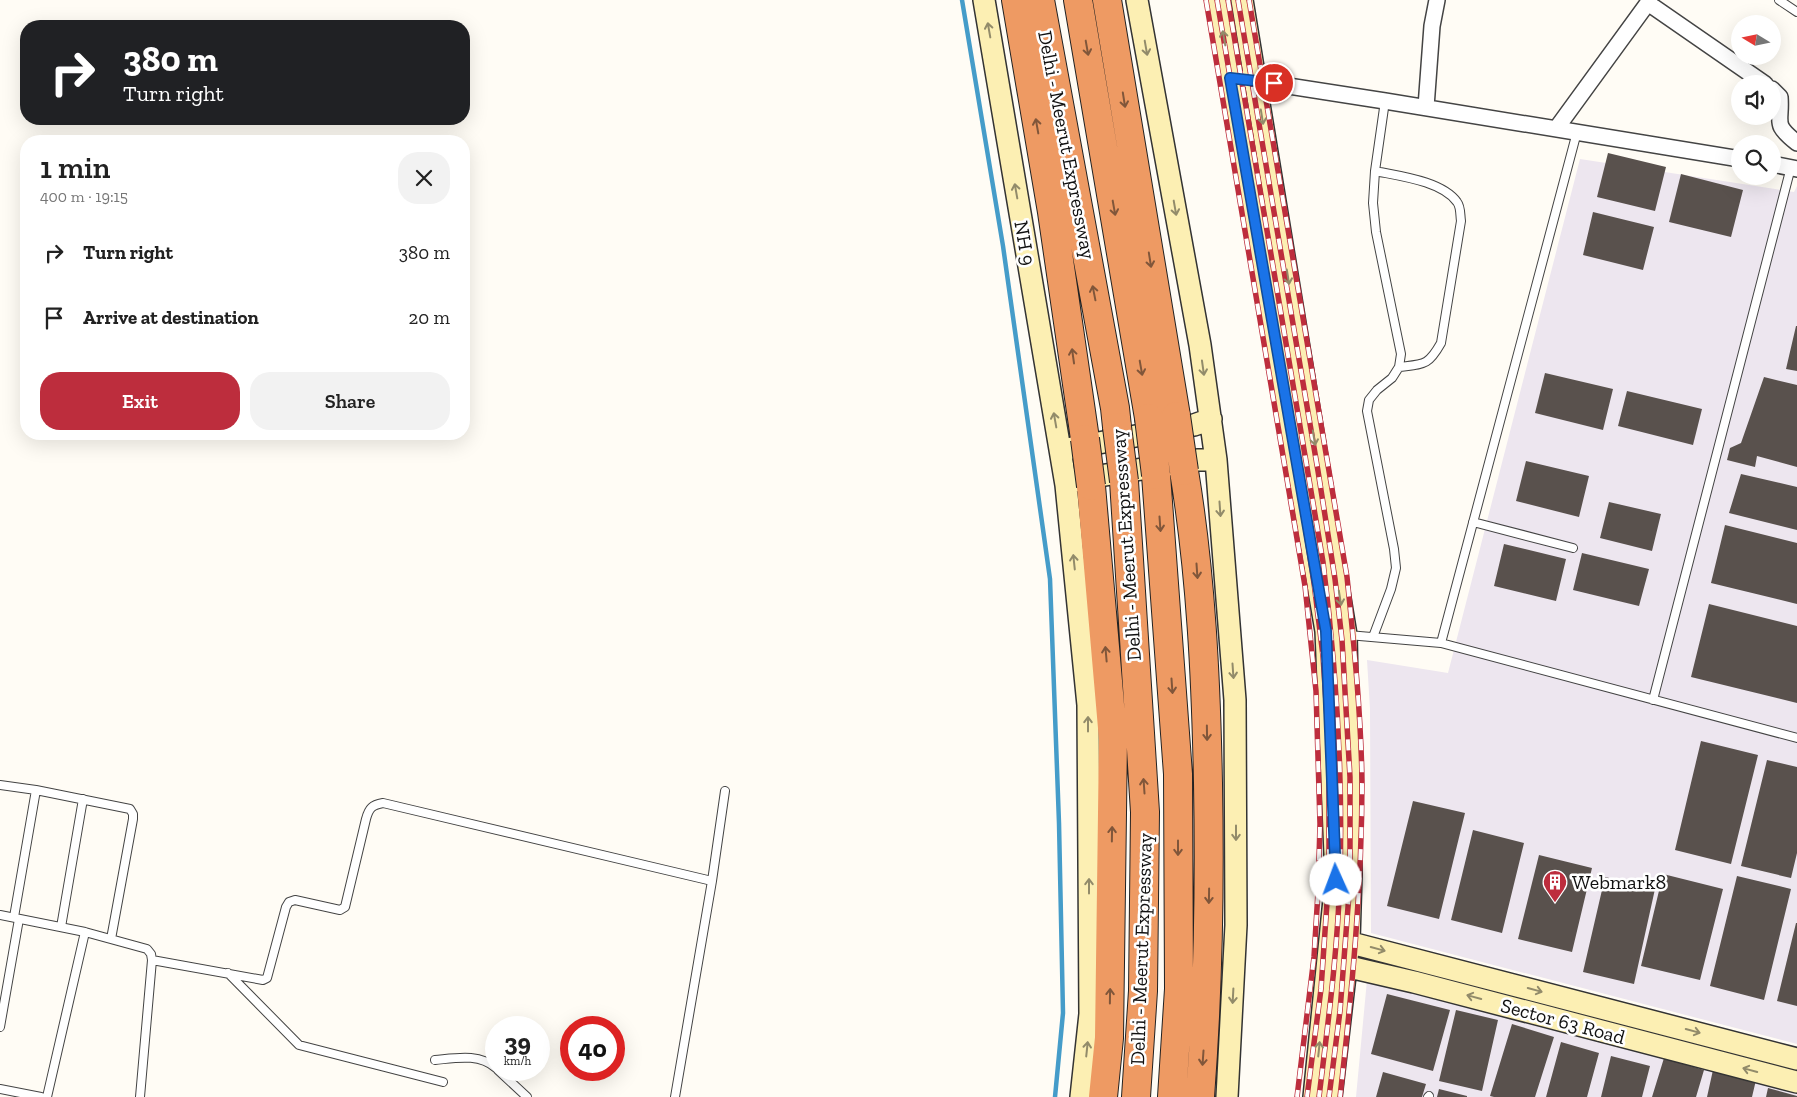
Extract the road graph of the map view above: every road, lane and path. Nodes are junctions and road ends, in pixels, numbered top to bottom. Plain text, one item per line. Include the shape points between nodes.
1 (984, 0) edge
2 (1016, 0) edge
3 (1040, 0) edge
4 (1078, 0) edge
5 (1107, 0) edge
6 (1137, 0) edge
7 (1217, 0) edge
8 (1242, 0) edge
9 (1437, 0) edge
10 (1779, 0) edge
11 (1649, 2) edge
12 (1797, 12) edge
13 (1752, 75) edge
14 (1230, 78) junction
15 (1256, 80) junction
16 (1386, 101) junction
17 (1426, 108) junction
18 (1779, 125) edge
19 (1556, 129) junction
20 (1577, 132) junction
21 (1797, 143) edge
22 (1797, 153) edge
23 (1731, 158) edge
24 (1781, 166) edge
25 (1794, 168) edge
26 (1375, 170) junction
27 (1399, 368) junction
28 (1163, 417) junction
29 (1211, 419) junction
30 (1060, 449) junction
31 (1216, 460) junction
32 (1078, 486) junction
33 (1473, 522) junction
34 (1573, 548) dead end
35 (1336, 633) junction
36 (1373, 637) junction
37 (1441, 644) junction
38 (1653, 700) junction
39 (1797, 738) edge
40 (0, 785) edge
41 (36, 790) junction
42 (725, 790) dead end
43 (83, 799) junction
44 (712, 881) junction
45 (0, 915) edge
46 (16, 918) junction
47 (61, 927) junction
48 (85, 932) junction
49 (111, 939) junction
50 (1340, 940) junction
51 (152, 960) junction
52 (1419, 960) junction
53 (1337, 964) junction
54 (228, 973) junction
55 (1414, 982) junction
56 (0, 1027) edge
57 (1797, 1059) edge
58 (435, 1060) dead end
59 (485, 1061) edge
60 (510, 1081) edge
61 (443, 1082) dead end
62 (1797, 1082) edge
63 (0, 1089) edge
64 (42, 1097) edge
65 (47, 1097) edge
66 (140, 1097) edge
67 (527, 1097) edge
68 (674, 1097) edge
69 (1081, 1097) edge
70 (1103, 1097) edge
71 (1136, 1097) edge
72 (1172, 1097) edge
73 (1200, 1097) edge
74 (1228, 1097) edge
75 (1314, 1097) edge
76 (1331, 1097) edge

30 -> 1 street, NH 9
32 -> 2 highway, bridge via 1085,439 1052,212
71 -> 3 highway, Delhi - Meerut Expressway, bridge via 1144,991 1145,812 1124,480 1116,408
4 -> 28 highway, Delhi - Meerut Expressway
5 -> 28 highway
6 -> 29 street
14 -> 7 street
8 - 15 street
9 - 17 street
10 - 12 lane
11 - 13 street
11 - 19 street
14 - 15 street
14 - 35 street
15 - 16 street
15 -> 35 street
16 - 17 street
16 - 26 lane
17 - 19 street
18 - 21 street
19 - 20 street
20 - 23 street
20 - 33 lane
22 - 25 street
24 - 25 street
25 - 38 lane
26 - 27 lane via 1373,203 1376,232 1401,354
26 - 27 lane via 1430,184 1447,191 1459,204 1460,221 1442,343 1433,357 1422,364
27 - 36 lane via 1369,400 1367,412 1396,568
28 -> 72 highway, Delhi - Meerut Expressway, bridge via 1156,475 1178,774 1179,989
28 -> 73 highway, bridge via 1184,471 1194,532 1207,704 1209,865 1206,1014
29 - 30 street via 1194,426
29 - 31 street
30 - 32 street, NH 9
31 - 32 street via 1197,460 1091,477 1081,479
31 -> 74 street via 1235,700 1236,925
69 -> 32 street, NH 9 via 1090,1014 1088,705
70 -> 32 highway via 1109,1038 1113,739
33 - 34 lane
33 - 37 lane
35 - 36 lane
35 - 50 street via 1336,880
36 - 37 lane
37 - 38 lane
38 - 39 lane
40 - 41 lane
41 - 43 lane
41 - 46 lane
42 - 44 lane
43 - 47 lane
43 - 49 lane via 130,809 133,814
44 - 54 lane via 383,803 374,804 366,819 345,907 340,910 294,900 289,902 267,978
44 - 68 lane
45 - 46 lane
46 - 47 lane
46 - 56 lane
47 - 48 lane
48 - 49 lane
48 - 65 lane
49 - 51 lane via 147,949
50 -> 52 street, Sector 63 Road
50 - 53 street
51 - 54 lane
51 - 66 lane
52 - 55 street
52 -> 57 street, Sector 63 Road
53 - 55 street, Sector 63 Road
75 -> 53 street
53 - 76 street
54 - 61 lane via 299,1045
62 -> 55 street, Sector 63 Road
58 - 59 lane via 478,1058
60 - 67 lane
63 - 64 lane

